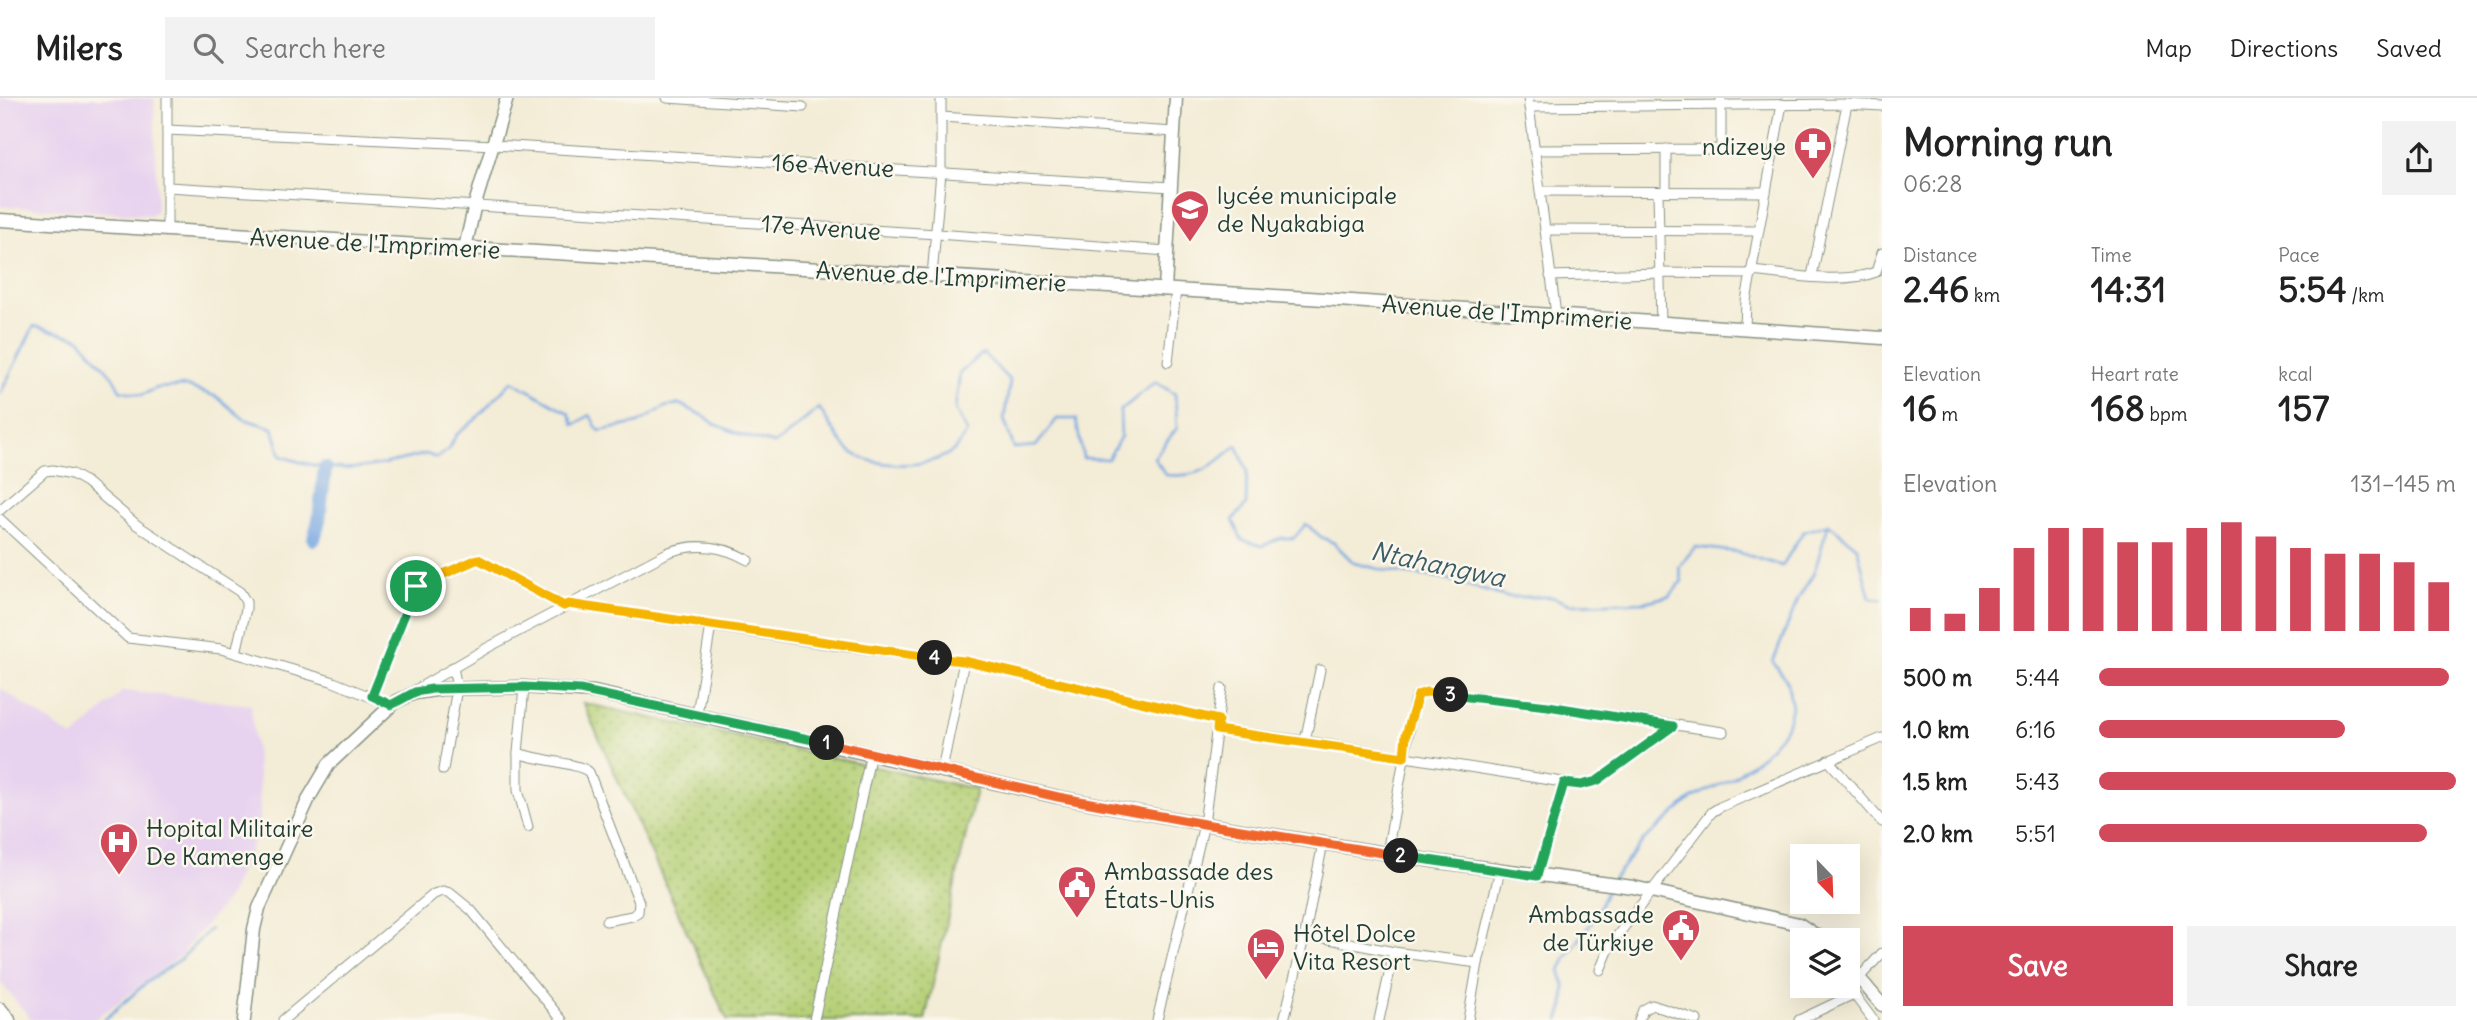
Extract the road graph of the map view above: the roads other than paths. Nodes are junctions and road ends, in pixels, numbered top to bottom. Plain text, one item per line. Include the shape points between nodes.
1 (167, 98) edge
2 (507, 98) edge
3 (667, 98) edge
4 (941, 98) edge
5 (1176, 98) edge
6 (1529, 102) edge
7 (1612, 102) edge
8 (1721, 102) edge
9 (1782, 104) junction
10 (1847, 104) junction
11 (1882, 106) edge
12 (803, 107) dead end
13 (941, 117) junction
14 (167, 130) junction
15 (1174, 132) junction
16 (494, 145) junction
17 (1665, 149) junction
18 (1534, 150) junction
19 (941, 172) junction
20 (168, 187) junction
21 (1171, 187) junction
22 (1541, 191) junction
23 (1662, 192) junction
24 (1766, 192) junction
25 (475, 204) junction
26 (0, 220) edge
27 (1661, 229) junction
28 (1545, 230) junction
29 (167, 231) junction
30 (1758, 231) junction
31 (937, 234) junction
32 (465, 248) junction
33 (1167, 251) junction
34 (1882, 253) edge
35 (1751, 272) junction
36 (1660, 273) junction
37 (932, 276) junction
38 (1550, 276) junction
39 (1812, 276) junction
40 (1171, 290) junction
41 (1556, 315) junction
42 (1661, 324) junction
43 (1745, 329) junction
44 (1882, 338) edge
45 (1882, 346) edge
46 (1168, 362) dead end
47 (0, 510) edge
48 (0, 519) edge
49 (748, 560) dead end
50 (566, 605) junction
51 (711, 625) junction
52 (236, 653) junction
53 (964, 661) junction
54 (453, 667) junction
55 (1320, 670) dead end
56 (524, 687) junction
57 (457, 688) junction
58 (1222, 688) dead end
59 (372, 696) junction
60 (405, 697) junction
61 (391, 705) junction
62 (697, 714) junction
63 (1218, 725) junction
64 (1673, 726) junction
65 (1723, 732) dead end
66 (1882, 737) edge
67 (1305, 741) junction
68 (518, 753) junction
69 (871, 754) junction
70 (1404, 757) junction
71 (1828, 760) junction
72 (443, 770) dead end
73 (942, 770) junction
74 (1564, 783) junction
75 (1882, 822) edge
76 (1204, 824) junction
77 (528, 827) dead end
78 (1323, 843) junction
79 (1387, 853) junction
80 (1500, 870) junction
81 (1537, 876) junction
82 (1651, 891) junction
83 (606, 921) dead end
84 (1805, 928) edge
85 (1305, 934) junction
86 (1394, 952) junction
87 (1882, 953) edge
88 (1478, 963) junction
89 (1600, 970) dead end
90 (1860, 977) edge
91 (1860, 979) edge
92 (1845, 998) edge
93 (1856, 998) edge
94 (1882, 1005) edge
95 (0, 1010) edge
96 (8, 1020) edge
97 (244, 1020) edge
98 (283, 1020) edge
99 (562, 1020) edge
100 (814, 1020) edge
101 (1157, 1020) edge
102 (1284, 1020) edge
103 (1379, 1020) edge
104 (1468, 1020) edge
105 (1640, 1020) edge
106 (1697, 1020) edge
107 (1799, 1020) edge
108 (1873, 1020) edge

1 - 14 street
2 - 16 street
3 - 12 street
4 - 13 street
5 - 15 street
6 - 7 street
6 - 18 street
7 - 8 street
8 - 9 street
8 - 17 street via 1721,149
9 - 10 street
9 - 24 street
10 - 11 street
10 - 39 street
13 - 15 street
13 - 19 street
14 - 16 street, 16e Avenue
14 - 20 street
15 - 21 street
16 - 19 street, 16e Avenue
16 - 25 street
17 - 18 street
17 - 23 street
18 - 22 street
19 - 21 street, 16e Avenue
19 - 31 street
20 - 25 street, 17e Avenue
20 - 29 street
21 - 33 street
22 - 23 street
22 - 28 street
23 - 24 street
23 - 27 street
24 - 30 street
25 - 31 street, 17e Avenue
25 - 32 street
26 - 29 street, Avenue de l'Imprimerie
27 - 28 street
27 - 30 street
27 - 36 street
28 - 38 street
29 - 32 street, Avenue de l'Imprimerie
30 - 35 street
31 - 33 street, 17e Avenue
31 - 37 street
32 - 37 street, Avenue de l'Imprimerie
33 - 40 street
34 - 39 street via 1876,272 1867,275
35 - 36 street
35 - 39 street
35 - 43 street
36 - 38 street
36 - 42 street
37 - 40 street, Avenue de l'Imprimerie
38 - 41 street
40 - 41 street, Avenue de l'Imprimerie
40 - 46 street
41 - 42 street, Avenue de l'Imprimerie
42 - 43 street, Avenue de l'Imprimerie
43 - 44 street, Avenue de l'Imprimerie
44 - 45 street
47 - 52 street via 45,471 61,471 86,482 137,525 240,592 246,609
48 - 52 street via 128,638
49 - 50 street via 729,550 686,546
50 - 51 street
50 - 54 street
50 - 59 street via 478,559 417,585
51 - 53 street
51 - 62 street
52 - 59 street
53 - 63 street
53 - 73 street
54 - 57 street
54 - 60 street
55 - 67 street
56 - 57 street
56 - 62 street via 585,691
56 - 68 street
57 - 60 street
57 - 72 street
58 - 63 street
59 - 61 street
60 - 61 street
61 - 97 street via 331,762 276,866 255,924
62 - 69 street
63 - 67 street
63 - 76 street
64 - 65 street
64 - 70 street via 1426,692 1414,703
64 - 74 street via 1597,781
66 - 71 street
67 - 70 street
68 - 77 street via 518,790
68 - 83 street via 581,767 592,776 640,905 632,916
69 - 73 street
69 - 100 street
70 - 74 street
70 - 79 street
71 - 75 street
71 - 82 street via 1712,812
73 - 76 street
74 - 81 street
76 - 78 street
76 - 101 street
78 - 79 street
78 - 85 street
79 - 80 street
80 - 81 street
80 - 88 street
81 - 82 street
82 - 84 street
82 - 89 street via 1611,944
85 - 86 street
85 - 102 street
86 - 88 street
86 - 103 street
87 - 90 street
88 - 104 street
91 - 94 street
92 - 107 street
93 - 108 street
95 - 96 main road
98 - 99 street via 443,891 471,910
105 - 106 street via 1643,1010 1653,1006

